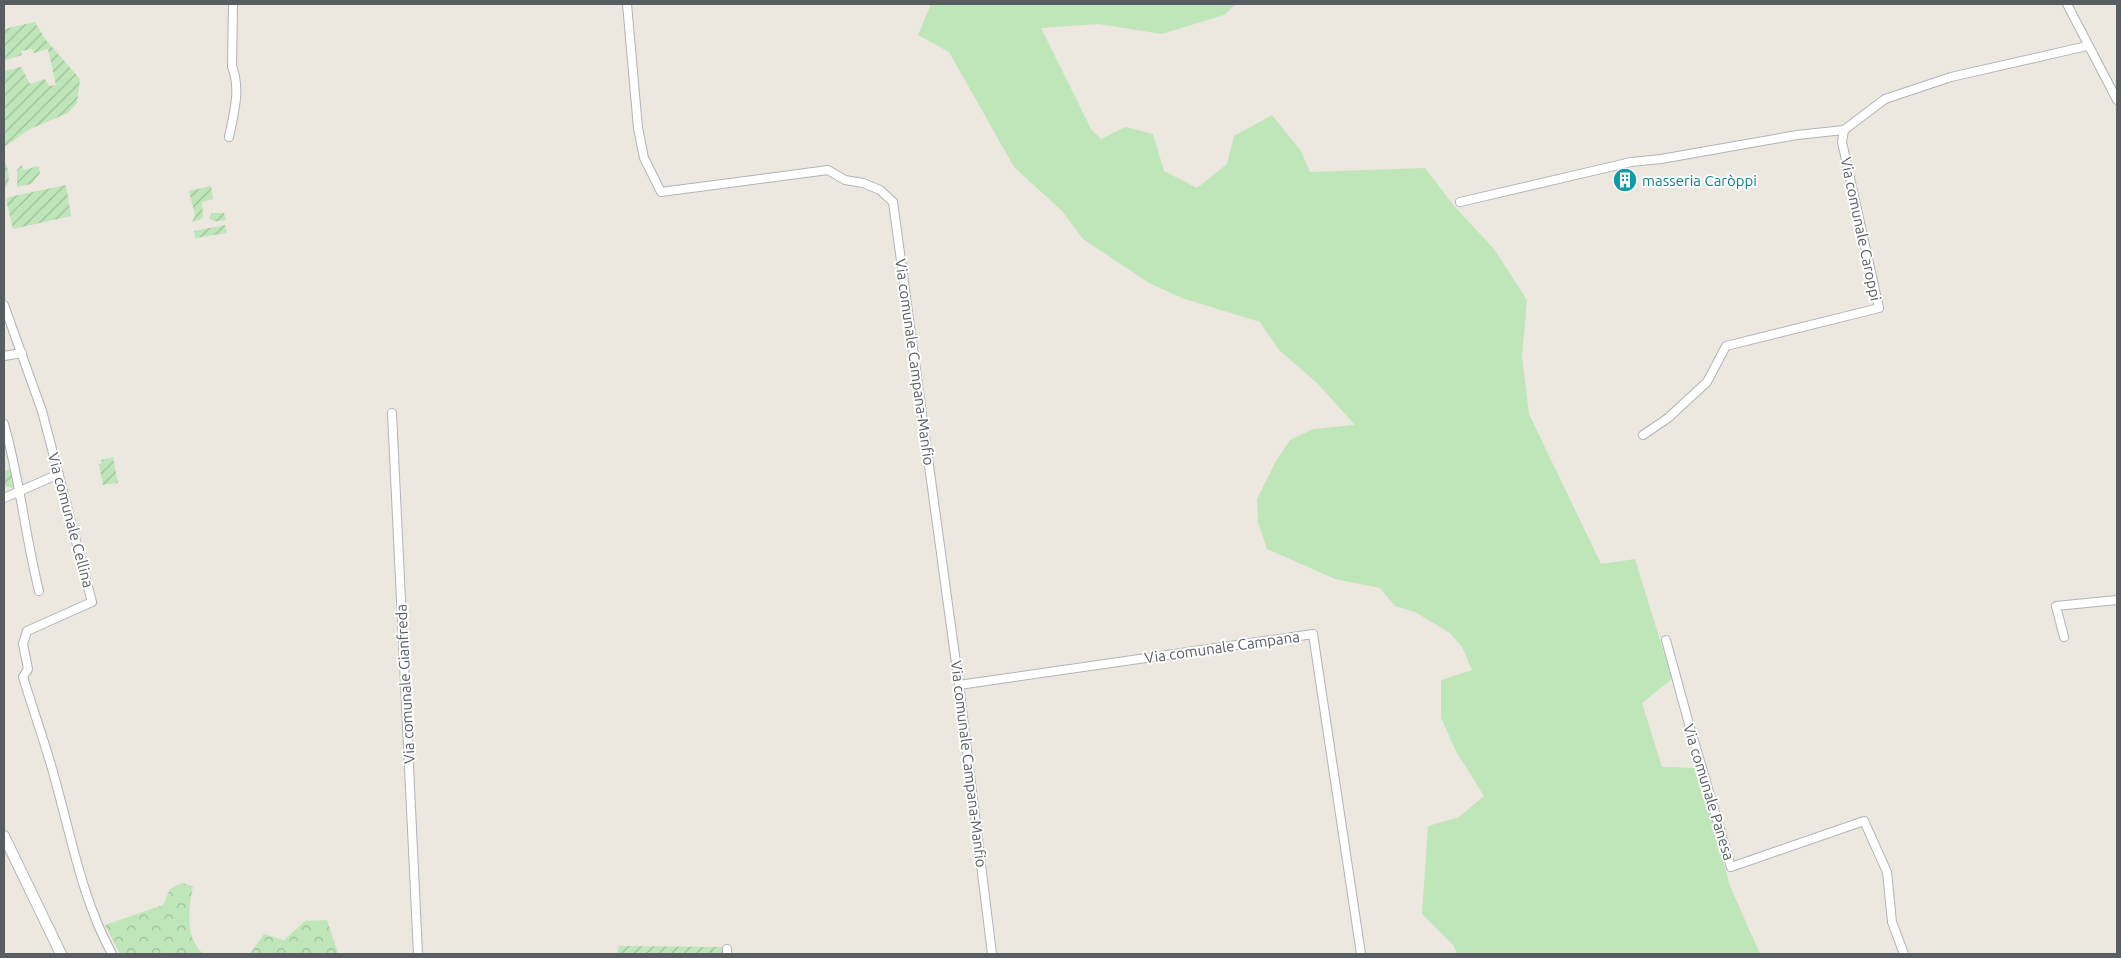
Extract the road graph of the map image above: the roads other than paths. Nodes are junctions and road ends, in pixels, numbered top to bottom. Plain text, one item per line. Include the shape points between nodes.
1 (233, 4) edge
2 (627, 4) edge
3 (2077, 4) edge
4 (2068, 6) edge
5 (2088, 46) junction
6 (2117, 100) edge
7 (1844, 130) junction
8 (229, 137) dead end
9 (1460, 202) dead end
10 (4, 305) edge
11 (22, 353) junction
12 (4, 356) edge
13 (392, 413) dead end
14 (4, 424) edge
15 (1643, 435) dead end
16 (59, 474) junction
17 (21, 491) junction
18 (4, 498) edge
19 (38, 591) dead end
20 (2117, 600) edge
21 (2064, 637) dead end
22 (1666, 640) dead end
23 (959, 685) junction
24 (4, 836) edge
25 (61, 954) edge
26 (112, 954) edge
27 (418, 954) edge
28 (992, 954) edge
29 (1361, 954) edge
30 (1904, 954) edge

1 - 8 street via 232,66 237,103
2 - 23 street, Via comunale Campana-Manfio via 638,128 644,158 661,192 828,170 845,180 880,190 893,202
3 - 4 street
4 - 5 street
5 - 6 street
5 - 7 street via 1951,77 1885,99
7 - 9 street via 1631,162
7 - 15 street, Via comunale Caroppi via 1842,142 1879,308 1726,346 1707,382 1668,418
10 - 11 street, Via comunale Cellina
11 - 12 street
11 - 16 street, Via comunale Cellina
13 - 27 street, Via comunale Gianfreda
14 - 17 street
16 - 17 street
16 - 26 street, Via comunale Cellina via 92,602 27,632 23,644 28,669 22,677 56,781 75,858 95,919
17 - 18 street
17 - 19 street
20 - 21 street via 2056,606
22 - 30 street, Via comunale Panesa via 1731,867 1864,821 1883,858 1892,922
23 - 28 street, Via comunale Campana-Manfio
23 - 29 street, Via comunale Campana via 1314,634
24 - 25 street

